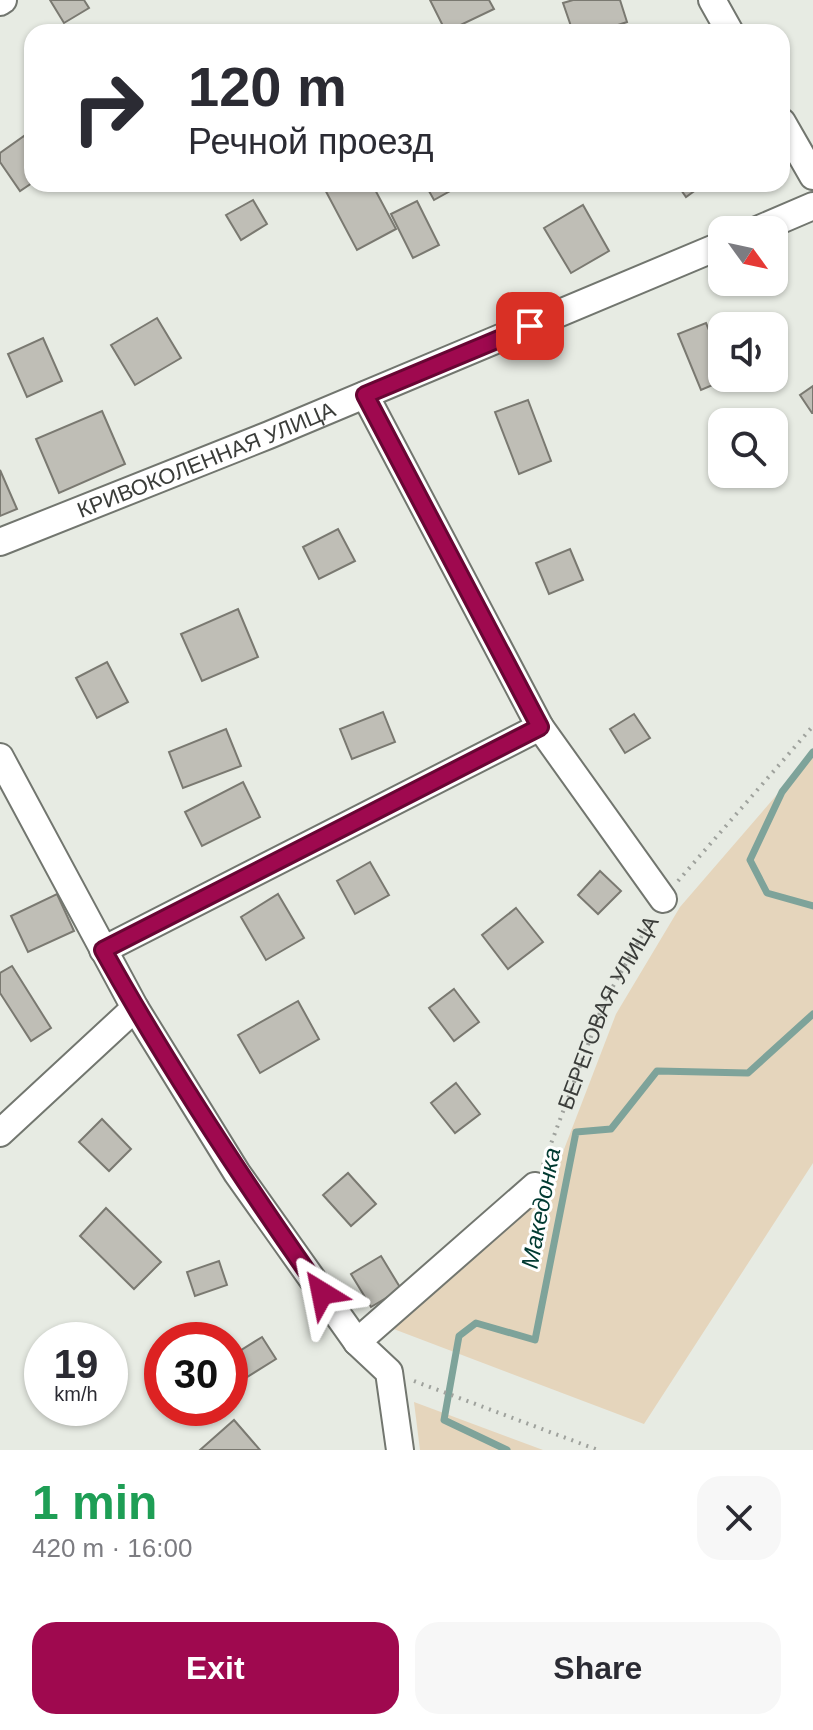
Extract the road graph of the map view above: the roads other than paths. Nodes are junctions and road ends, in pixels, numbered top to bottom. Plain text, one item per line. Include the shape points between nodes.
1 (712, 0) edge
2 (726, 24) edge
3 (790, 136) edge
4 (813, 176) edge
5 (813, 206) edge
6 (788, 217) edge
7 (708, 251) edge
8 (365, 395) junction
9 (0, 542) edge
10 (540, 727) junction
11 (0, 757) edge
12 (663, 899) road end
13 (103, 950) junction
14 (135, 1008) junction
15 (0, 1133) edge
16 (535, 1186) road end
17 (357, 1342) junction
18 (400, 1450) edge

1 - 2 street
3 - 4 street
5 - 6 street
7 - 8 street, КРИВОКОЛЕННАЯ УЛИЦА
8 - 9 street, КРИВОКОЛЕННАЯ УЛИЦА
8 - 10 street
10 - 12 street
10 - 13 street
11 - 13 street
13 - 14 street
14 - 15 street
14 - 17 street via 237,1173
16 - 17 street
17 - 18 street via 389,1372

